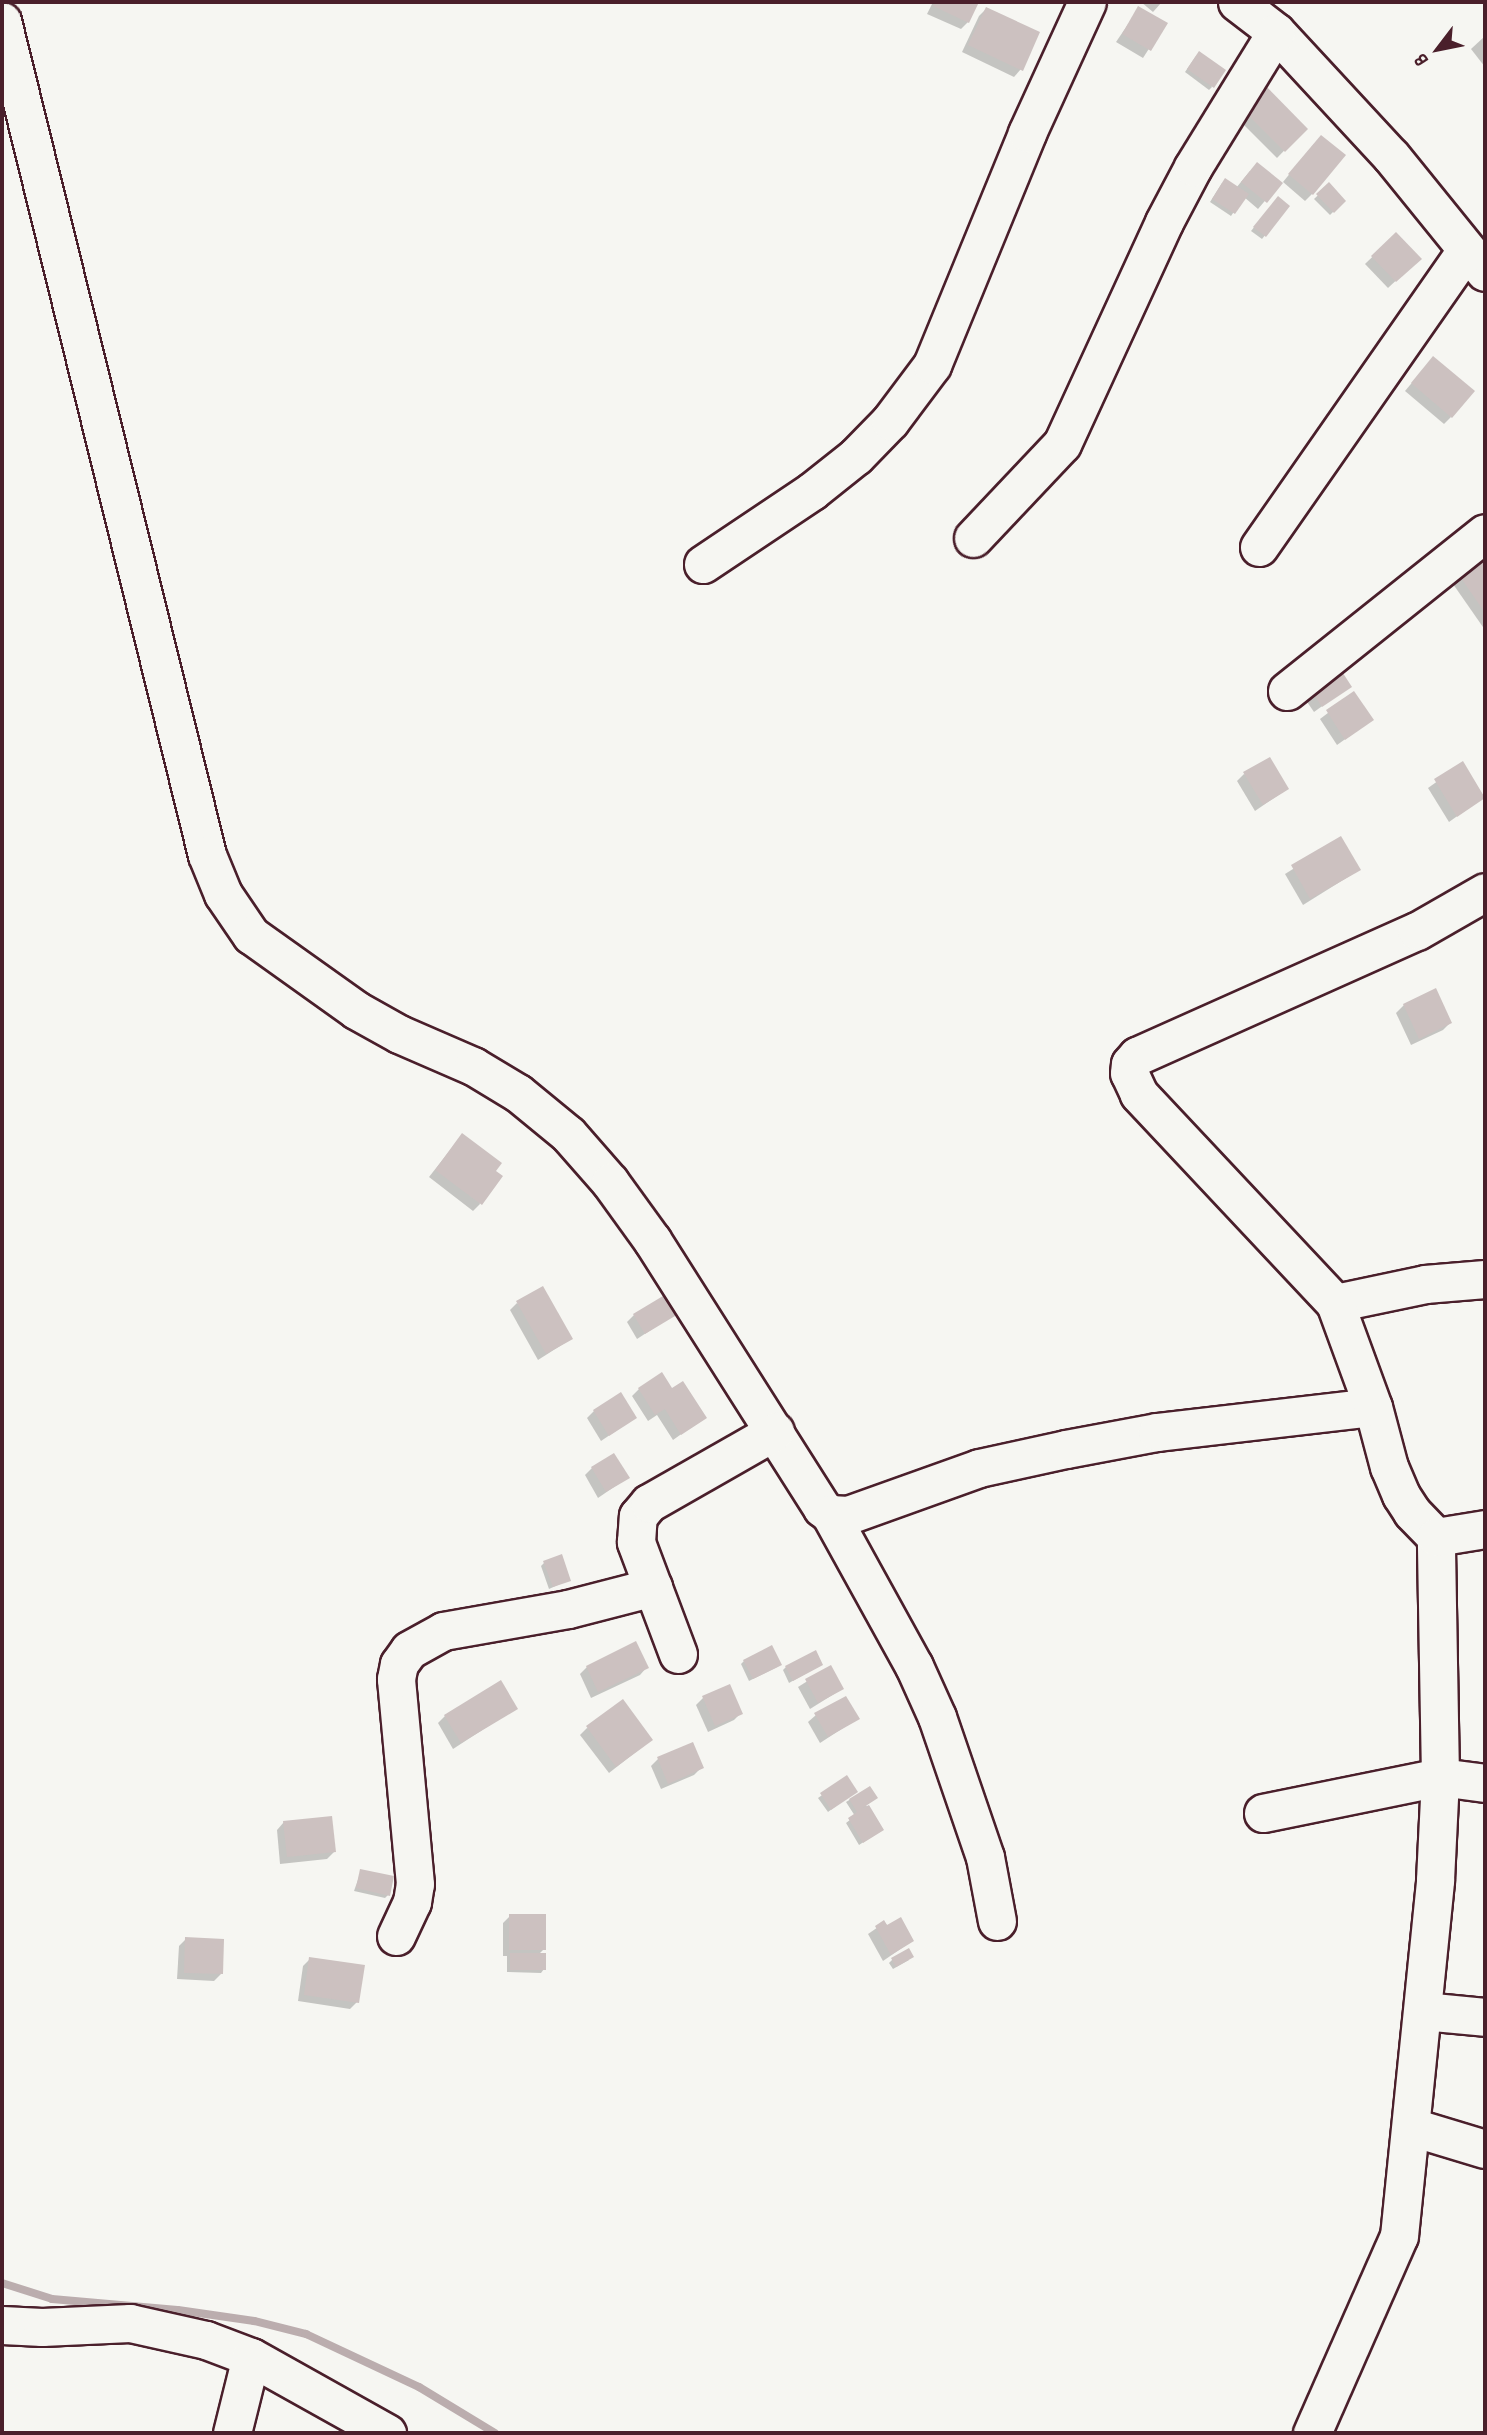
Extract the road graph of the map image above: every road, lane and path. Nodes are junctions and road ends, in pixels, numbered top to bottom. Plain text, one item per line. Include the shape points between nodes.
1 (1087, 2) edge
2 (1237, 2) edge
3 (2, 21) edge
4 (1276, 32) junction
5 (1476, 261) edge
6 (1485, 533) edge
7 (973, 538) dead end
8 (1258, 547) dead end
9 (703, 564) dead end
10 (1287, 691) dead end
11 (1485, 892) edge
12 (1485, 1279) edge
13 (1335, 1303) junction
14 (1373, 1407) junction
15 (775, 1431) junction
16 (830, 1514) junction
17 (1485, 1529) edge
18 (1436, 1537) junction
19 (653, 1587) junction
20 (678, 1654) dead end
21 (1440, 1777) junction
22 (1485, 1783) edge
23 (1263, 1813) dead end
24 (997, 1921) dead end
25 (396, 1936) dead end
26 (1423, 2011) junction
27 (1485, 2017) edge
28 (1412, 2127) junction
29 (1485, 2149) edge
30 (2, 2325) edge
31 (251, 2357) junction
32 (232, 2433) edge
33 (385, 2433) edge
34 (1312, 2433) edge

1 - 9 street via 1027,133 932,365 890,421 856,456
2 - 4 street
3 - 15 street via 207,855 223,894 251,935 313,981 399,1034 518,1093 568,1134 652,1240
4 - 5 street via 1391,156
4 - 7 street via 1176,200 1062,444
5 - 8 street
6 - 10 street
11 - 13 street via 1417,931 1130,1063 1129,1073 1139,1094
12 - 13 street via 1425,1284
13 - 14 street
14 - 16 street via 1157,1432 1066,1449 979,1468 848,1515
14 - 18 street via 1401,1494
15 - 16 street
15 - 19 street via 649,1503 638,1516 636,1542
16 - 24 street via 937,1717 985,1857
17 - 18 street
18 - 21 street
19 - 20 street
19 - 25 street via 443,1631 409,1650 396,1679 415,1884
21 - 22 street
21 - 23 street
21 - 26 street
26 - 27 street
26 - 28 street
28 - 29 street
28 - 34 street via 1399,2236
30 - 31 street via 130,2323 197,2337
31 - 32 street
31 - 33 street

